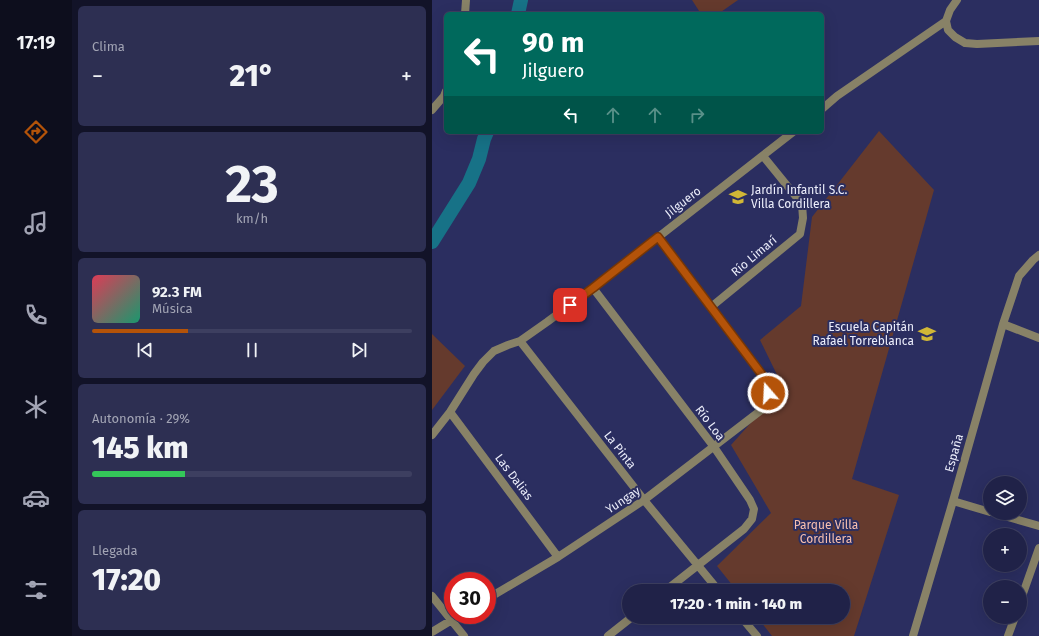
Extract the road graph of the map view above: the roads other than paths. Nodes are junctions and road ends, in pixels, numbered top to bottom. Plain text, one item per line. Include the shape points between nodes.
1 (466, 0) edge
2 (957, 0) edge
3 (465, 12) edge
4 (946, 21) junction
5 (1039, 41) edge
6 (444, 96) edge
7 (824, 107) edge
8 (432, 110) edge
9 (790, 134) edge
10 (763, 156) junction
11 (658, 237) junction
12 (1039, 255) edge
13 (593, 288) junction
14 (711, 307) junction
15 (1003, 324) junction
16 (1039, 338) edge
17 (520, 341) junction
18 (450, 412) junction
19 (432, 435) edge
20 (714, 447) junction
21 (644, 500) junction
22 (953, 501) junction
23 (983, 510) edge
24 (1018, 520) edge
25 (1039, 526) edge
26 (1039, 548) edge
27 (558, 557) junction
28 (697, 566) junction
29 (1027, 582) edge
30 (674, 584) edge
31 (713, 584) edge
32 (496, 594) edge
33 (432, 596) edge
34 (444, 610) edge
35 (445, 624) edge
36 (455, 624) edge
37 (623, 624) edge
38 (747, 624) edge
39 (1012, 624) edge
40 (432, 632) edge
41 (464, 636) edge
42 (608, 636) edge
43 (757, 636) edge
44 (913, 636) edge
45 (1008, 636) edge

1 - 3 street
2 - 4 street
4 - 5 street via 948,30 965,43
4 - 7 street
6 - 8 street
9 - 10 street, Jilguero
10 - 11 street, Jilguero
10 - 14 street, Río Limarí via 802,204 800,234
11 - 13 street, Jilguero
11 - 14 street
12 - 15 street, España via 1019,276
13 - 17 street, Jilguero
13 - 20 street, Río Loa
14 - 20 street, Yungay via 763,376 768,393 764,408
15 - 16 street
15 - 22 street, España
17 - 18 street, Jilguero via 494,351 483,362
17 - 21 street, La Pinta
18 - 19 street, Jilguero
18 - 27 street, Las Dalias
20 - 21 street, Yungay
20 - 28 street, Río Loa via 754,509 752,519 744,529
21 - 27 street, Yungay
21 - 28 street, La Pinta
22 - 23 street
22 - 44 street, España
24 - 25 street
26 - 29 street
27 - 32 street, Yungay
28 - 30 street
28 - 31 street, La Pinta
33 - 34 street
35 - 40 street
36 - 41 street
37 - 42 street
38 - 43 street
39 - 45 street

